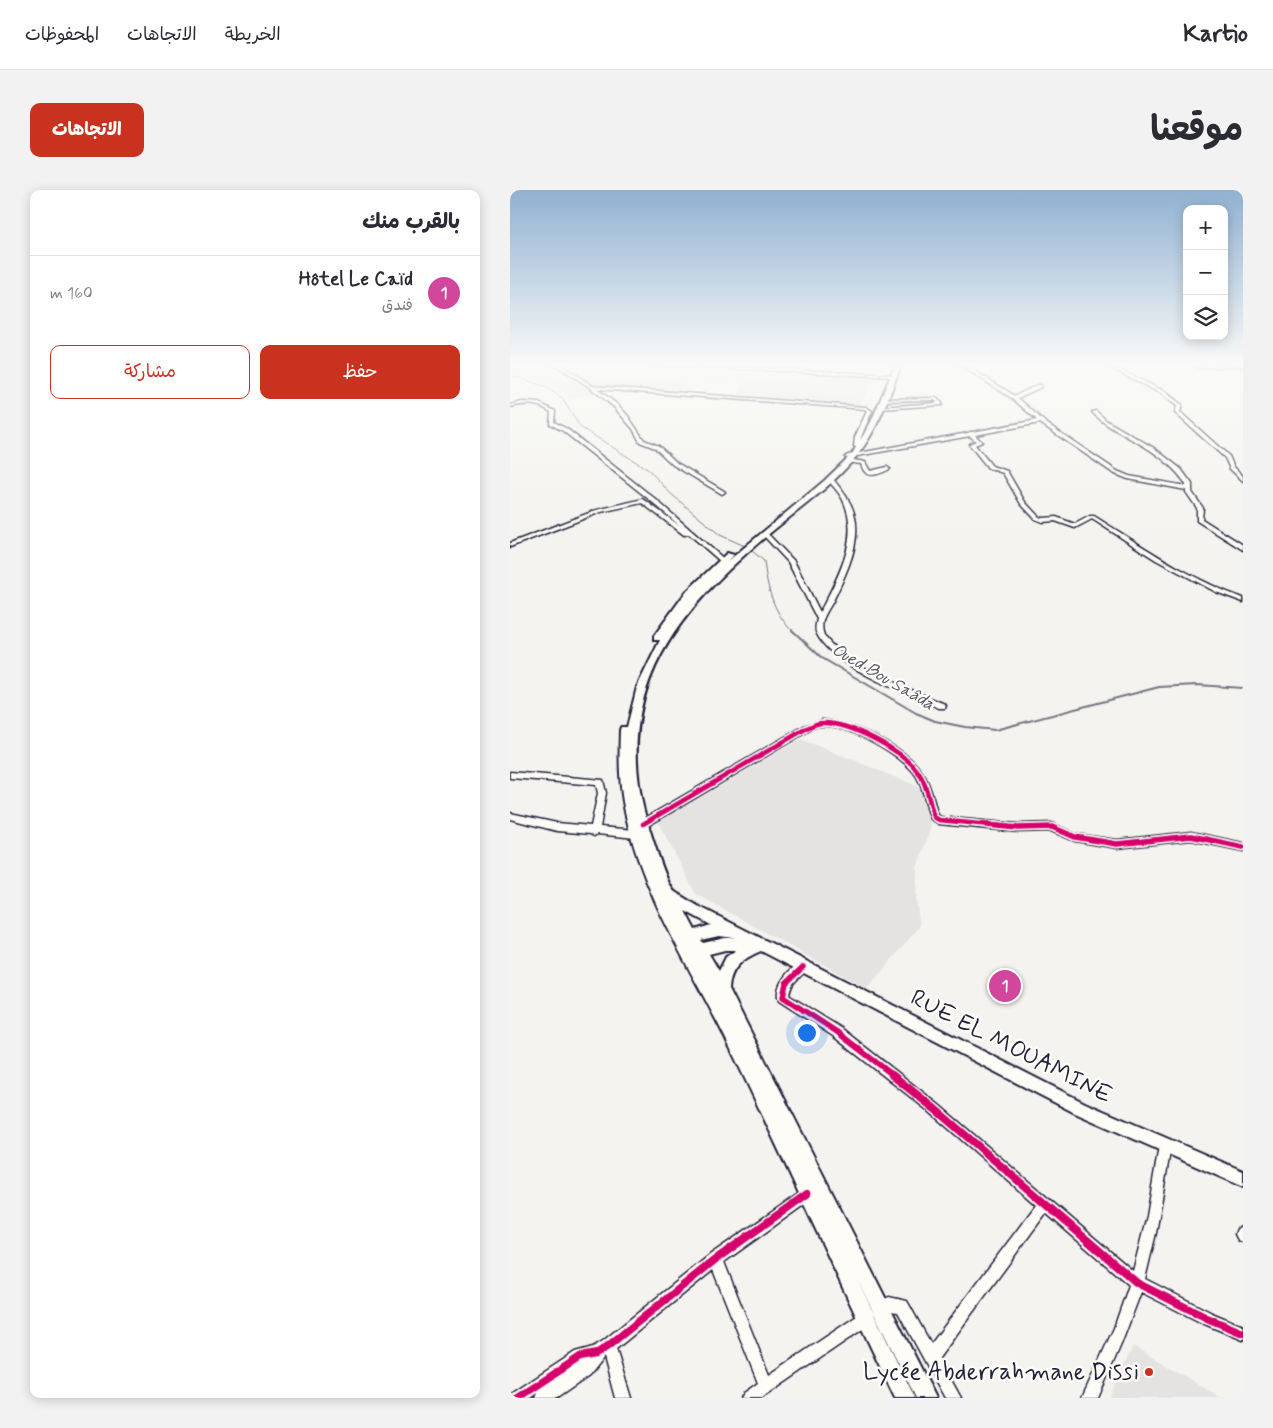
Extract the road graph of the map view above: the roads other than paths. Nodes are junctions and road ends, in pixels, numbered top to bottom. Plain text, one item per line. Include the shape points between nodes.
1 (552, 419) edge
2 (628, 419) edge
3 (866, 419) edge
4 (871, 419) edge
5 (874, 419) edge
6 (1102, 419) edge
7 (1184, 419) edge
8 (1041, 421) joint
9 (970, 433) junction
10 (857, 446) junction
11 (850, 458) junction
12 (888, 469) dead end
13 (830, 479) junction
14 (1243, 479) edge
15 (1187, 488) junction
16 (722, 492) dead end
17 (765, 534) junction
18 (756, 537) junction
19 (700, 541) junction
20 (510, 545) edge
21 (1243, 548) edge
22 (730, 558) junction
23 (1243, 600) edge
24 (820, 619) junction
25 (942, 706) dead end
26 (510, 775) edge
27 (510, 816) edge
28 (639, 829) junction
29 (594, 832) junction
30 (1243, 847) edge
31 (671, 895) junction
32 (763, 944) junction
33 (690, 946) junction
34 (803, 966) junction
35 (722, 990) junction
36 (1165, 1146) junction
37 (1243, 1179) edge
38 (807, 1194) junction
39 (1044, 1205) junction
40 (716, 1259) junction
41 (1137, 1283) junction
42 (881, 1308) junction
43 (866, 1318) junction
44 (1243, 1333) edge
45 (602, 1350) junction
46 (931, 1357) junction
47 (766, 1386) junction
48 (518, 1398) edge
49 (544, 1398) edge
50 (624, 1398) edge
51 (749, 1398) edge
52 (905, 1398) edge
53 (926, 1398) edge
54 (953, 1398) edge
55 (1090, 1398) edge

1 - 19 street via 555,426 581,443
2 - 16 street via 642,441 658,448 675,464
3 - 10 street
4 - 10 main road
5 - 11 main road
6 - 15 street via 1173,464 1188,482
7 - 14 street via 1227,457
8 - 9 street
8 - 15 street via 1122,476
9 - 11 street
9 - 23 street via 978,441 972,444 980,456 990,467 1005,472 1023,504 1037,518 1056,519 1075,526 1092,517 1158,559 1218,591
10 - 11 main road
11 - 12 street via 863,463 869,473
11 - 13 main road
11 - 18 main road
13 - 17 main road
13 - 24 street via 853,514 853,530 845,569
15 - 21 street via 1200,508 1199,520
17 - 18 main road
17 - 24 street via 791,561
18 - 22 main road
19 - 20 street via 672,525 643,501 600,511
19 - 22 street
22 - 28 main road via 668,634 646,674 634,715 632,743
24 - 25 street via 820,635 853,663
26 - 29 street via 600,782 602,793
27 - 29 street
28 - 29 street
28 - 30 street via 821,723 848,728 885,746 908,762 919,772 934,817 939,820 1018,828 1052,827 1075,837 1116,844 1191,836
28 - 31 main road
28 - 33 main road via 638,844
31 - 32 main road, RUE EL MOUAMINE via 693,910
31 - 33 main road
32 - 33 main road
32 - 34 main road, RUE EL MOUAMINE
32 - 35 main road via 744,951 729,963 722,980
33 - 35 main road
33 - 38 main road
34 - 36 main road, RUE EL MOUAMINE via 1080,1108
34 - 39 street via 784,986 786,1000 837,1032 927,1103
35 - 42 main road
36 - 37 main road, RUE EL MOUAMINE
36 - 41 street via 1151,1228
38 - 40 street
38 - 43 main road
39 - 41 street
39 - 46 street
40 - 45 street
40 - 47 street
41 - 44 street
41 - 55 street via 1117,1339
42 - 43 street
42 - 46 street via 894,1304 902,1306
42 - 53 main road
43 - 47 street
43 - 52 main road
45 - 48 street via 580,1357
45 - 49 street via 584,1371
45 - 50 street
46 - 54 street
47 - 51 street

